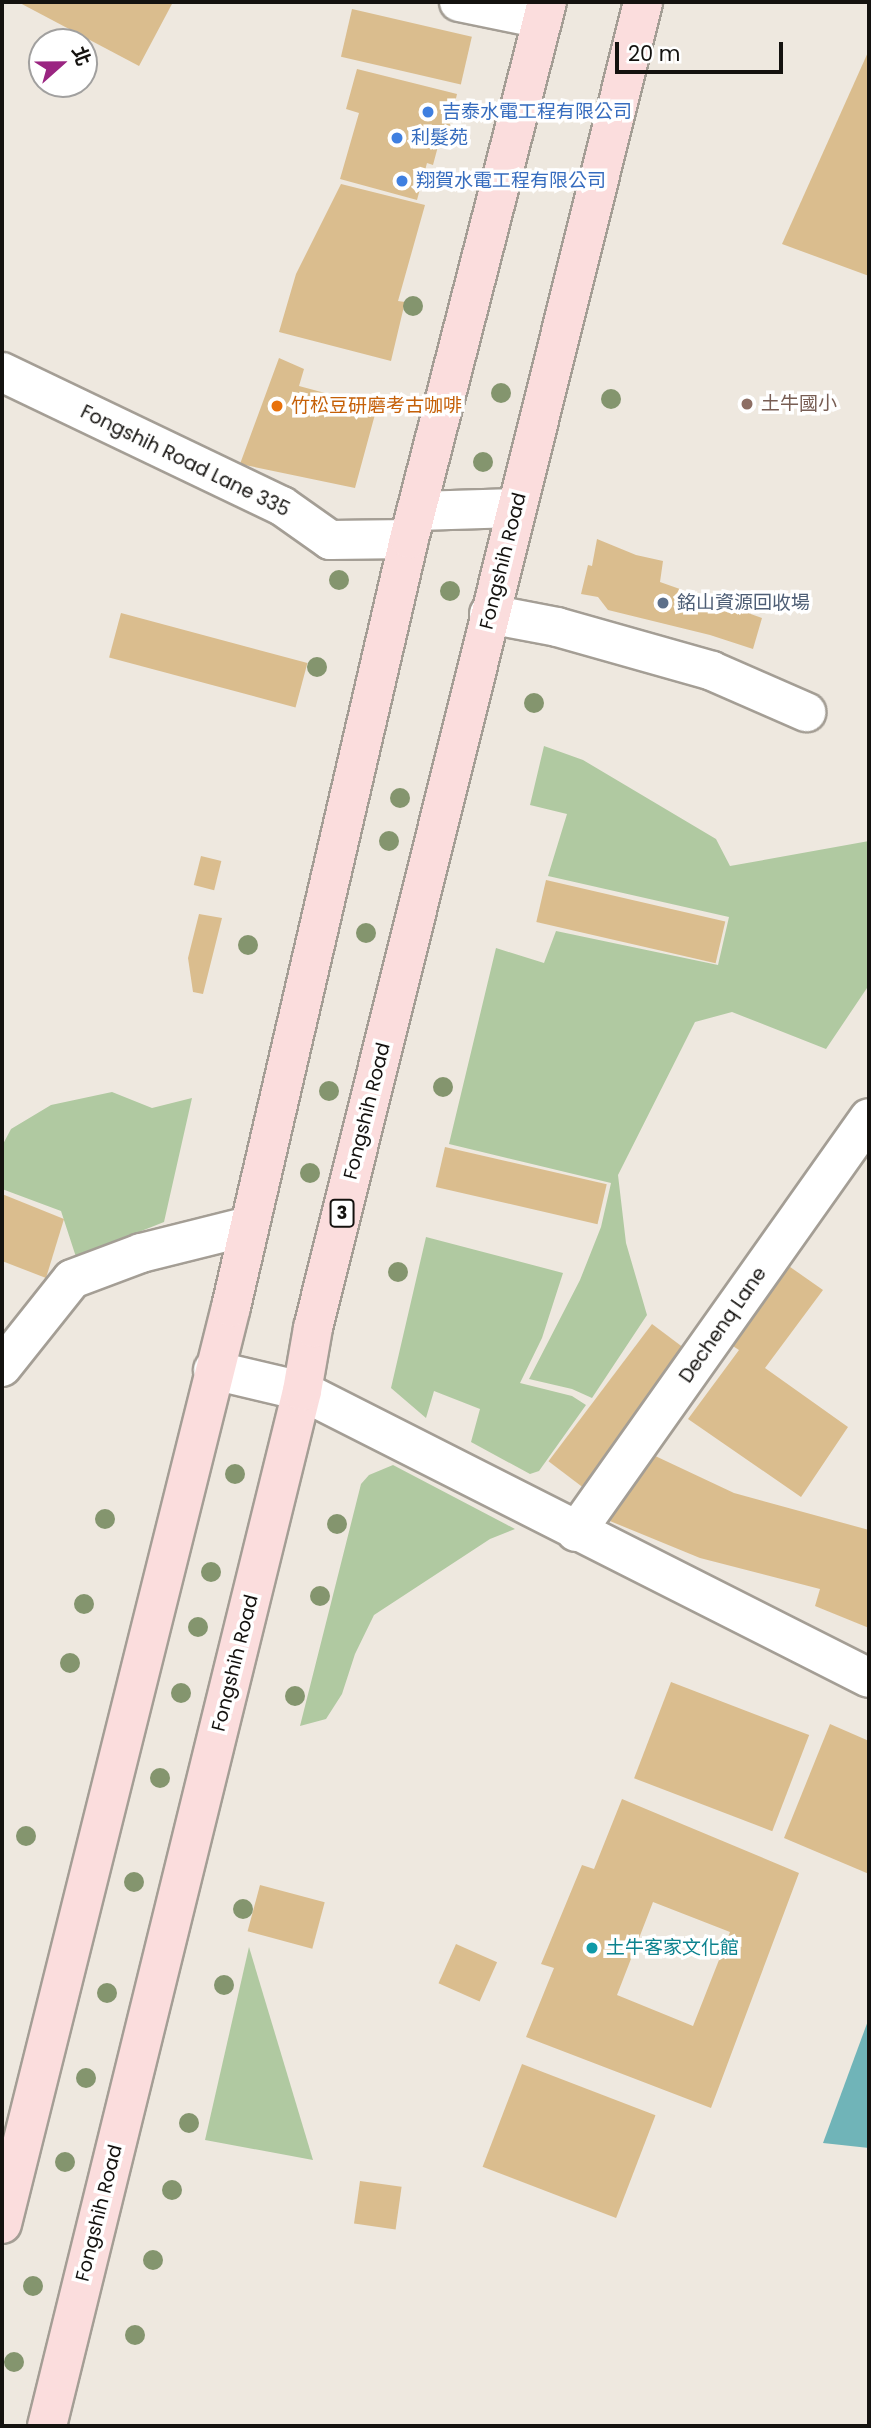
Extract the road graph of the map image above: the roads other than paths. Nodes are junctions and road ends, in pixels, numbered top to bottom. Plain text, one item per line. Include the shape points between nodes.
1 (459, 2) edge
2 (643, 2) edge
3 (544, 10) edge
4 (2, 372) edge
5 (516, 508) junction
6 (414, 525) junction
7 (489, 614) junction
8 (806, 712) dead end
9 (869, 1118) edge
10 (249, 1226) junction
11 (2, 1367) edge
12 (213, 1370) junction
13 (302, 1391) junction
14 (576, 1532) junction
15 (869, 1678) edge
16 (2, 2224) edge
17 (47, 2426) edge

1 - 3 street
2 - 5 main road, Fongshih Road / 3
3 - 6 main road
4 - 6 street, Fongshih Road Lane 335 via 282,506 330,540
5 - 6 street, Fongshih Road Lane 335
5 - 7 main road, Fongshih Road / 3
6 - 10 main road
7 - 8 street via 557,627 712,671
7 - 13 main road, Fongshih Road / 3 via 313,1328
9 - 14 street, Dechenq Lane
10 - 11 street via 141,1253 72,1279
10 - 12 main road
12 - 13 street
12 - 16 main road
13 - 14 street
13 - 17 main road, Fongshih Road / 3
14 - 15 street

